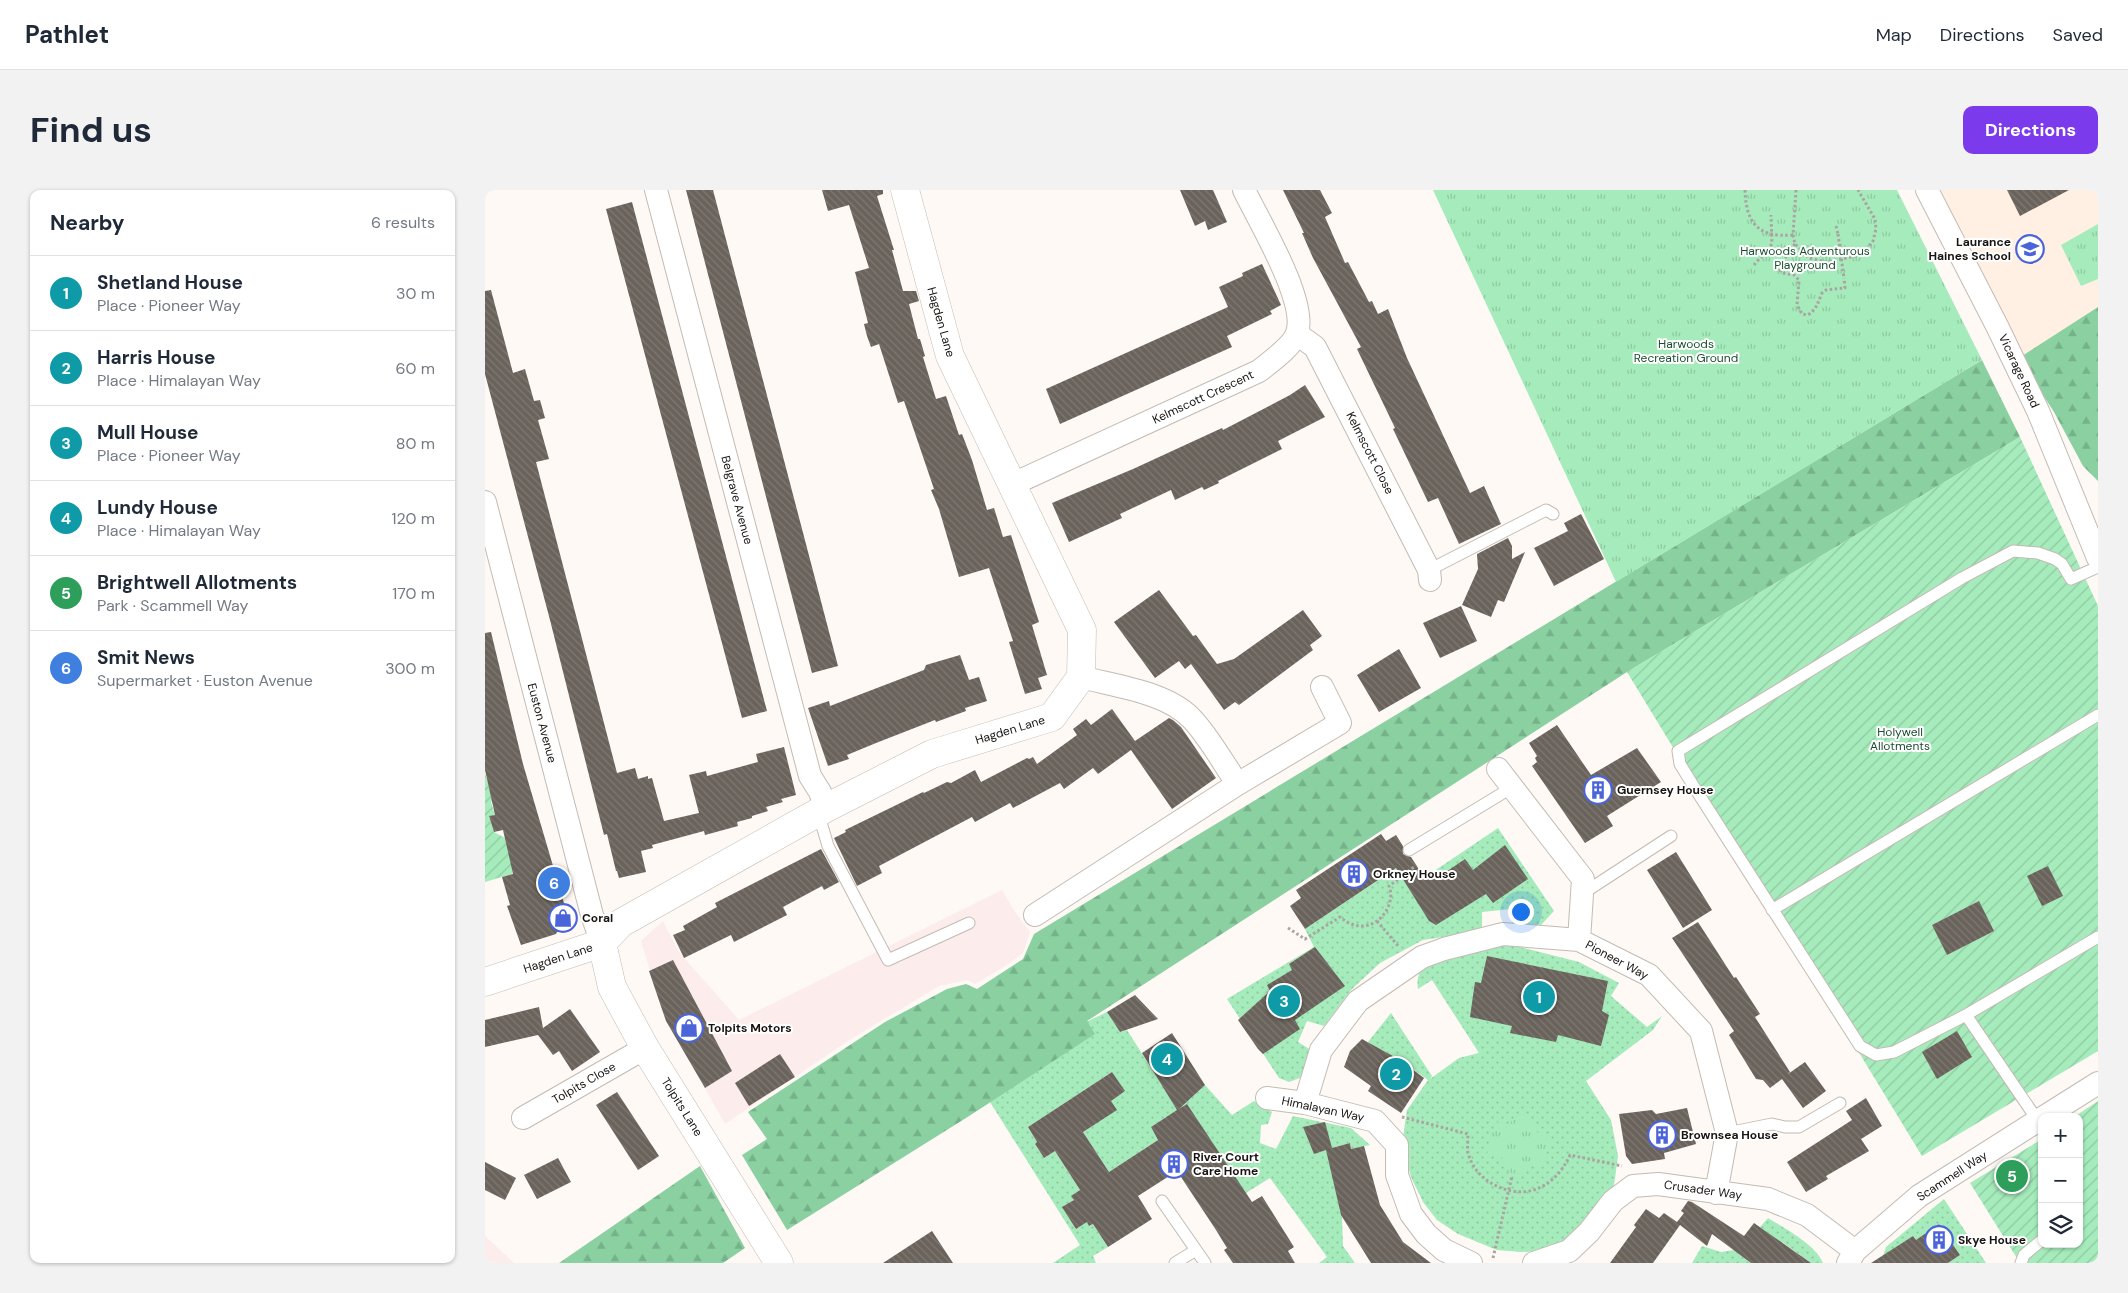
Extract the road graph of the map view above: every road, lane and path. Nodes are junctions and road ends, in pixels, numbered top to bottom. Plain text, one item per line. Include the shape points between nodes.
1 (656, 190) edge
2 (905, 190) edge
3 (1244, 190) edge
4 (1745, 190) edge
5 (1796, 190) edge
6 (1858, 190) edge
7 (1927, 190) edge
8 (1771, 215) dead end
9 (1836, 226) dead end
10 (1793, 235) junction
11 (1795, 244) junction
12 (1754, 265) dead end
13 (1297, 334) junction
14 (1011, 485) junction
15 (485, 502) edge
16 (1553, 514) dead end
17 (2096, 548) edge
18 (2098, 567) edge
19 (1429, 575) joint
20 (1081, 677) junction
21 (1322, 687) dead end
22 (2098, 715) edge
23 (1499, 769) dead end
24 (1236, 785) junction
25 (1511, 788) junction
26 (822, 810) junction
27 (1671, 836) dead end
28 (1413, 848) joint
29 (1582, 894) junction
30 (1772, 910) junction
31 (1035, 915) dead end
32 (1377, 921) junction
33 (969, 923) dead end
34 (1288, 928) dead end
35 (2098, 937) edge
36 (1579, 940) junction
37 (602, 943) junction
38 (1412, 964) junction
39 (485, 982) edge
40 (1967, 1016) junction
41 (645, 1048) junction
42 (2098, 1083) edge
43 (1267, 1098) dead end
44 (1305, 1103) junction
45 (1840, 1103) dead end
46 (2050, 1113) edge
47 (2038, 1115) edge
48 (523, 1118) dead end
49 (2038, 1121) edge
50 (1384, 1130) junction
51 (1727, 1133) junction
52 (1512, 1176) dead end
53 (1633, 1186) junction
54 (1509, 1192) junction
55 (1716, 1193) junction
56 (1162, 1201) dead end
57 (2038, 1243) edge
58 (1196, 1250) junction
59 (774, 1253) edge
60 (1852, 1257) edge
61 (1175, 1263) edge
62 (1205, 1263) edge
63 (1471, 1263) edge
64 (1491, 1263) edge
65 (1534, 1263) edge
66 (2021, 1263) edge

1 - 26 street, Belgrave Avenue via 810,776 821,792
2 - 14 main road, Hagden Lane via 950,356
3 - 13 street via 1290,285 1299,314
4 - 10 path via 1746,207 1757,227 1768,234
5 - 10 path
6 - 11 path via 1872,212 1876,229 1873,241 1862,255 1818,261 1801,252
7 - 17 street, Vicarage Road via 2038,411
8 - 12 path, bridge via 1772,244
9 - 11 path, bridge via 1845,288 1826,290 1808,315 1802,314 1797,305 1799,280 1780,270
10 - 11 path
13 - 14 street, Kelmscott Crescent via 1259,371
13 - 19 street, Kelmscott Close via 1315,347
14 - 20 main road, Hagden Lane via 1082,630
15 - 37 street, Euston Avenue
16 - 19 lane via 1546,510
18 - 30 lane via 2071,578 2055,559 2038,553 2013,551 1961,578 1677,751 1680,764 1695,790
20 - 24 street via 1170,703 1191,718
20 - 26 main road, Hagden Lane via 1052,717 932,754
21 - 24 street via 1340,723
22 - 30 lane
23 - 25 street
24 - 31 street
25 - 28 lane
25 - 29 street via 1583,879
26 - 33 lane via 828,846 888,960
26 - 37 main road, Hagden Lane via 621,924
27 - 29 lane
28 - 32 path via 1415,867 1389,886 1387,912
29 - 36 street
30 - 40 lane via 1860,1046 1876,1055 1907,1047
32 - 34 path via 1361,926 1348,924 1340,917 1305,939
32 - 38 path
35 - 40 lane
36 - 38 street, Pioneer Way via 1503,934 1439,951
36 - 51 street, Pioneer Way via 1649,975 1701,1030
37 - 39 main road, Hagden Lane
37 - 41 main road, Tolpits Lane via 612,987
38 - 44 street, Pioneer Way via 1358,1001 1321,1050
40 - 47 lane
41 - 48 street, Tolpits Close
41 - 59 main road, Tolpits Lane
42 - 46 street, Scammell Way
43 - 44 street, Himalayan Way
44 - 50 street, Himalayan Way via 1375,1121
45 - 51 lane via 1799,1127 1772,1124
49 - 60 street, Scammell Way via 1919,1196
50 - 54 path via 1401,1117 1468,1134 1468,1153 1481,1176
50 - 63 street, Himalayan Way via 1397,1146 1397,1175 1411,1214 1425,1234 1444,1250
51 - 55 street, Pioneer Way
52 - 54 path
53 - 54 path via 1635,1169 1570,1155 1548,1183 1522,1193
53 - 55 street, Crusader Way via 1658,1184
53 - 65 street via 1613,1202 1569,1251
54 - 64 path
55 - 60 street, Crusader Way via 1768,1199 1807,1215
56 - 58 lane
57 - 66 lane via 2024,1255
58 - 61 lane
58 - 62 lane

